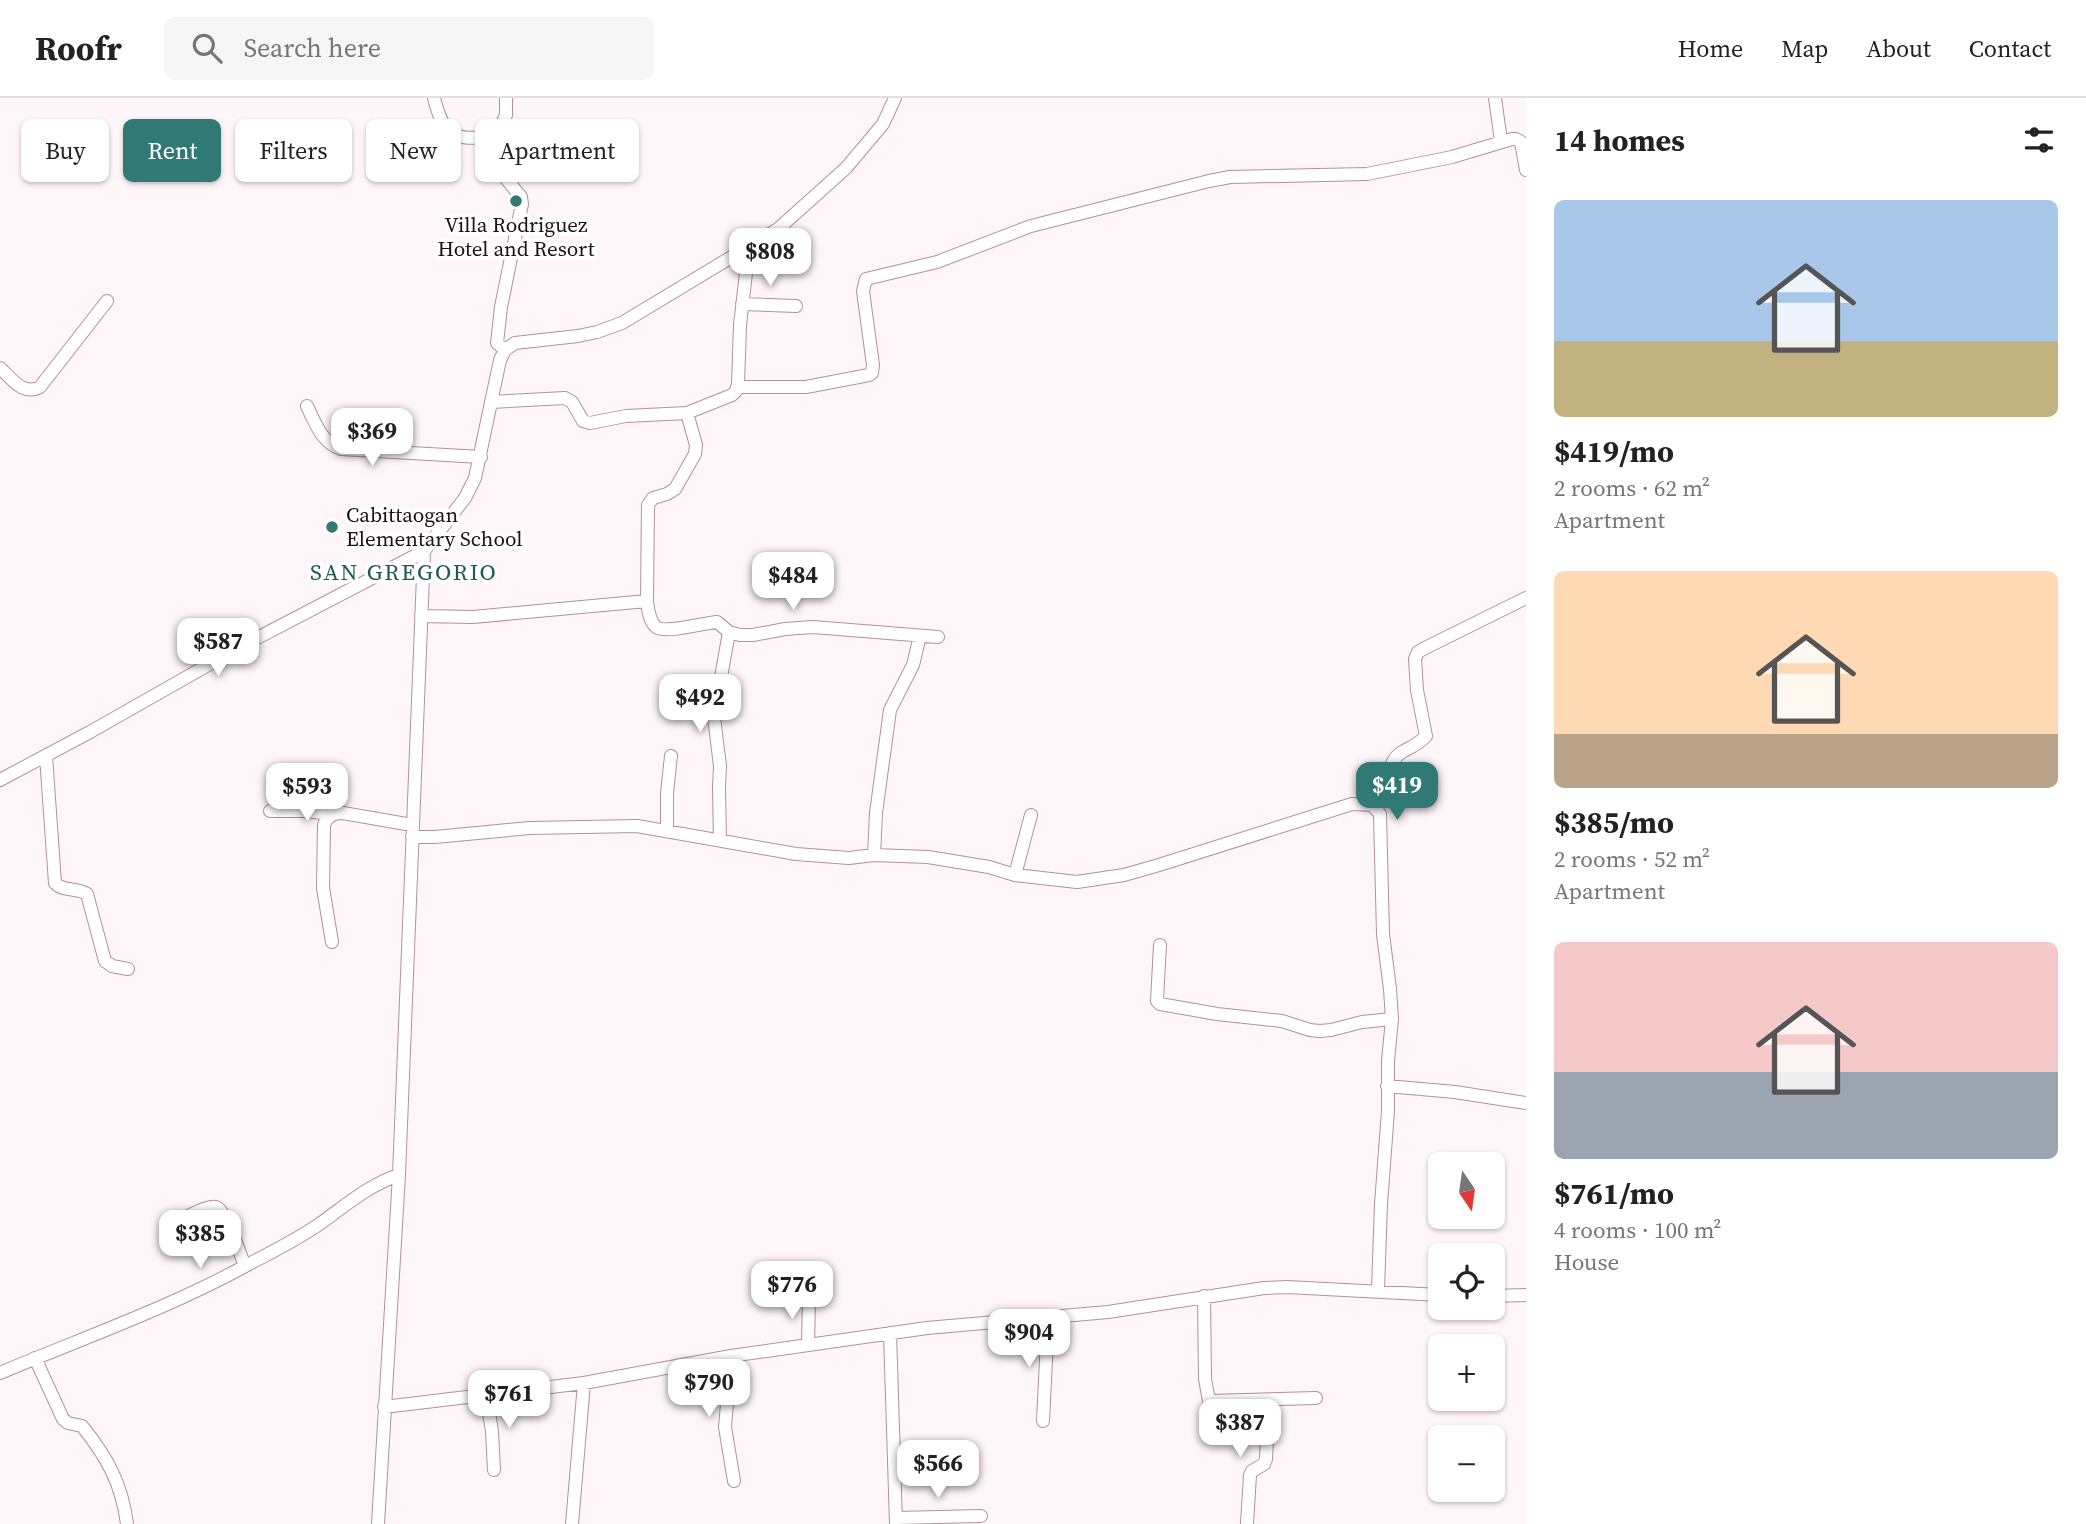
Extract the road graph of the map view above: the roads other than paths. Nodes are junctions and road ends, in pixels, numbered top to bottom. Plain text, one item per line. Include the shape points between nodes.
1 (434, 98) edge
2 (506, 98) edge
3 (895, 98) edge
4 (1495, 98) edge
5 (504, 119) edge
6 (475, 138) edge
7 (1501, 141) junction
8 (1526, 170) edge
9 (508, 182) edge
10 (749, 247) junction
11 (107, 301) dead end
12 (742, 304) junction
13 (796, 306) dead end
14 (505, 350) junction
15 (0, 368) edge
16 (737, 387) junction
17 (491, 402) junction
18 (307, 406) dead end
19 (687, 413) junction
20 (481, 457) junction
21 (424, 551) junction
22 (1526, 598) edge
23 (647, 601) junction
24 (421, 616) junction
25 (729, 632) junction
26 (920, 636) junction
27 (938, 637) dead end
28 (46, 756) junction
29 (671, 756) dead end
30 (0, 780) edge
31 (1372, 805) junction
32 (270, 811) dead end
33 (331, 814) junction
34 (1031, 815) dead end
35 (667, 830) junction
36 (412, 831) junction
37 (720, 841) junction
38 (874, 855) junction
39 (1015, 875) junction
40 (332, 942) dead end
41 (1160, 945) dead end
42 (128, 969) dead end
43 (1392, 1019) junction
44 (1387, 1086) junction
45 (1526, 1103) edge
46 (399, 1175) junction
47 (174, 1223) dead end
48 (245, 1266) junction
49 (1378, 1290) junction
50 (1428, 1293) edge
51 (1204, 1296) junction
52 (1505, 1296) edge
53 (1526, 1296) edge
54 (809, 1297) dead end
55 (1048, 1319) junction
56 (890, 1333) junction
57 (808, 1345) junction
58 (731, 1356) junction
59 (35, 1358) junction
60 (0, 1373) edge
61 (584, 1383) junction
62 (486, 1395) junction
63 (1316, 1398) dead end
64 (1269, 1400) junction
65 (384, 1408) junction
66 (1044, 1421) dead end
67 (494, 1470) dead end
68 (734, 1481) dead end
69 (981, 1516) dead end
70 (896, 1521) edge
71 (127, 1524) edge
72 (378, 1524) edge
73 (572, 1524) edge
74 (1247, 1524) edge

1 - 6 street via 441,122 450,133
2 - 5 street
3 - 10 street via 877,133 838,177 778,229
4 - 7 street
7 - 8 street via 1519,140
7 - 16 street via 1467,153 1367,174 1209,181 1031,226 937,262 869,277 863,291 872,373 806,387
9 - 14 street via 522,200 497,335 497,343
10 - 12 street
10 - 14 street via 622,323 578,336 515,343
11 - 15 street via 40,387 22,388
12 - 13 street
12 - 16 street
14 - 17 street
16 - 19 street via 732,395
17 - 19 street via 565,398 583,421 590,423
17 - 20 street
18 - 20 street via 325,439 341,449
19 - 23 street via 695,454 675,489 648,505
20 - 21 street via 465,498
21 - 24 street
21 - 28 street
22 - 31 street via 1416,654 1426,736 1392,761 1386,798
23 - 24 street via 473,617
23 - 25 street via 651,621 658,628 717,622
24 - 36 street
25 - 26 street via 753,635 813,627
25 - 37 street via 714,717 720,766
26 - 27 street
26 - 38 street via 913,665 890,710
28 - 30 street
28 - 42 street via 55,883 86,894 105,961
29 - 35 street
31 - 39 street via 1352,804 1124,875 1077,882
31 - 43 street via 1380,814 1382,915
32 - 33 street
33 - 36 street
33 - 40 street via 324,825 323,888
34 - 39 street
35 - 36 street via 617,825 454,835
35 - 37 street
36 - 46 street
37 - 38 street via 815,856
38 - 39 street via 928,857
41 - 43 street via 1160,1004 1282,1021 1320,1031
43 - 44 street
44 - 45 street
44 - 49 street
46 - 48 street via 369,1188 315,1227
46 - 65 street
47 - 48 street via 208,1208 221,1209
48 - 59 street
49 - 50 street
49 - 51 street via 1287,1287
51 - 55 street
51 - 64 street via 1209,1401
52 - 53 street
54 - 57 street
55 - 56 street
55 - 66 street
56 - 57 street
56 - 70 street
57 - 58 street
58 - 61 street
58 - 68 street via 725,1427
59 - 60 street
59 - 71 street via 63,1419 85,1428 115,1474
61 - 62 street
61 - 73 street
62 - 65 street
62 - 67 street
63 - 64 street
64 - 74 street via 1266,1459 1250,1475
65 - 72 street
69 - 70 street

